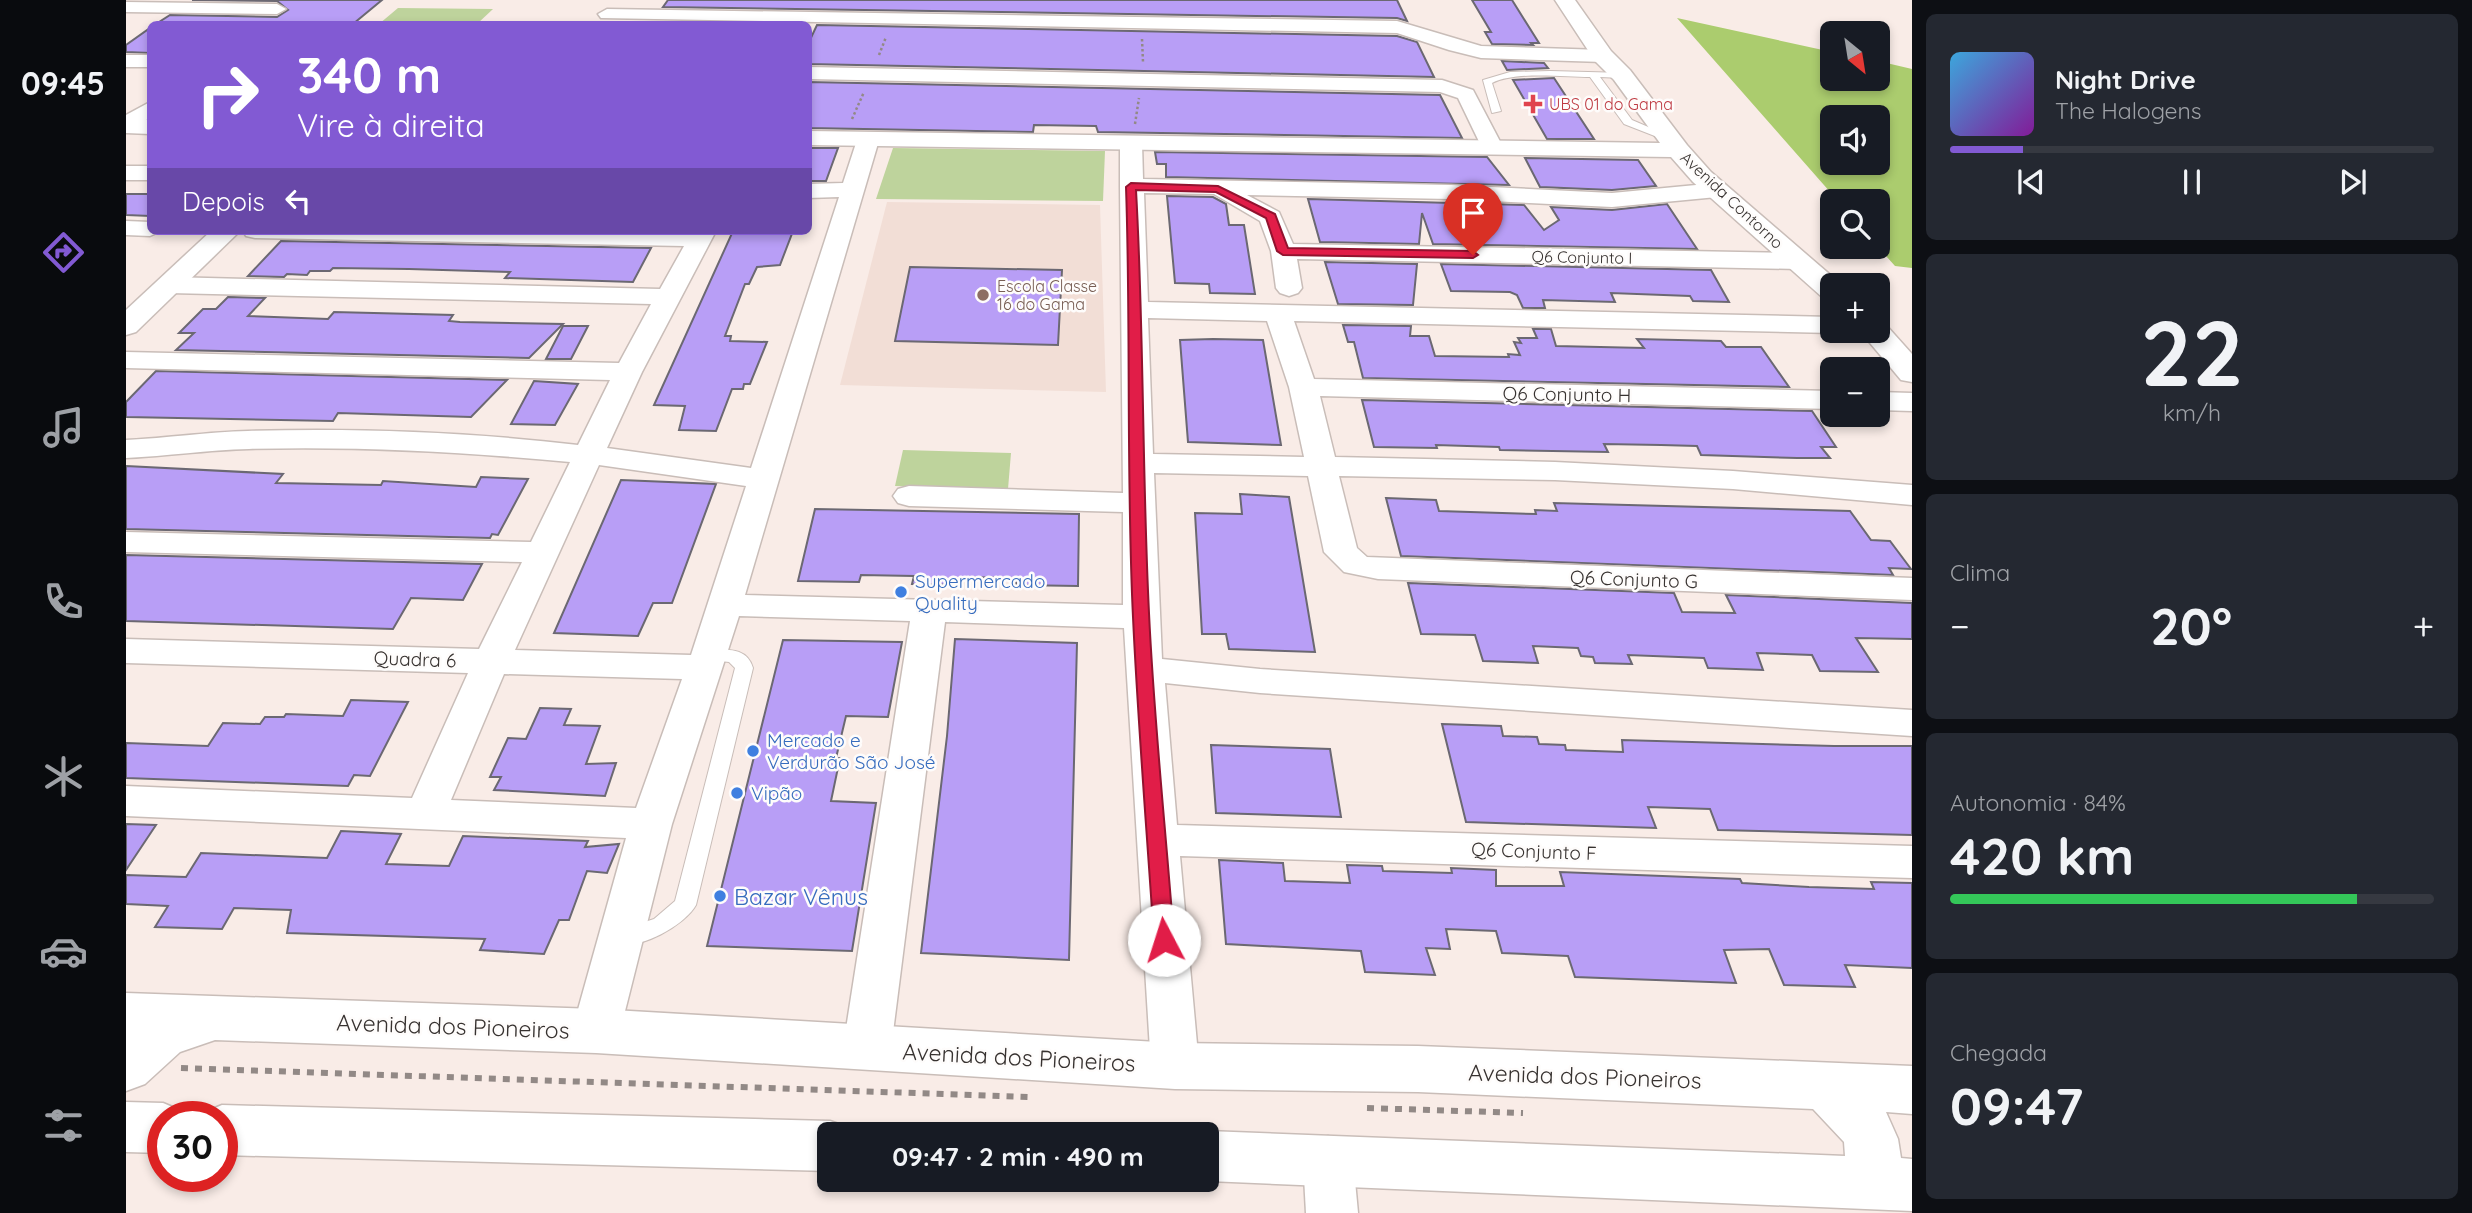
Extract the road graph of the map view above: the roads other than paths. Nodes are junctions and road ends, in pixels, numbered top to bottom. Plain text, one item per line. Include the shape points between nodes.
1 (1565, 0) edge
2 (283, 4) edge
3 (126, 7) edge
4 (607, 13) edge
5 (261, 21) edge
6 (126, 61) edge
7 (147, 61) edge
8 (1598, 65) junction
9 (812, 73) edge
10 (147, 110) edge
11 (1496, 111) dead end
12 (126, 126) edge
13 (147, 127) edge
14 (812, 138) edge
15 (868, 139) junction
16 (1131, 143) junction
17 (1674, 144) junction
18 (1493, 149) junction
19 (126, 173) edge
20 (147, 173) edge
21 (1131, 187) junction
22 (1218, 189) junction
23 (853, 190) junction
24 (1717, 190) junction
25 (812, 191) edge
26 (126, 228) edge
27 (147, 229) edge
28 (222, 235) edge
29 (702, 235) edge
30 (1283, 251) junction
31 (1798, 261) junction
32 (1820, 280) edge
33 (169, 285) junction
34 (1289, 288) dead end
35 (668, 297) junction
36 (1136, 310) junction
37 (1278, 314) junction
38 (1820, 325) edge
39 (126, 326) edge
40 (1886, 343) edge
41 (126, 360) edge
42 (628, 372) junction
43 (1912, 373) edge
44 (1303, 387) junction
45 (1820, 400) edge
46 (1890, 401) edge
47 (1912, 402) edge
48 (596, 443) junction
49 (126, 449) edge
50 (1136, 463) junction
51 (1321, 467) junction
52 (764, 479) junction
53 (1912, 495) edge
54 (909, 496) dead end
55 (1137, 503) junction
56 (126, 542) edge
57 (543, 552) junction
58 (1912, 589) edge
59 (724, 606) junction
60 (929, 612) junction
61 (1141, 617) junction
62 (126, 651) edge
63 (491, 662) junction
64 (707, 662) junction
65 (1144, 669) junction
66 (1912, 723) edge
67 (126, 801) edge
68 (426, 813) junction
69 (651, 824) junction
70 (1156, 840) junction
71 (1912, 862) edge
72 (618, 939) junction
73 (126, 1015) edge
74 (212, 1019) junction
75 (596, 1031) junction
76 (867, 1048) junction
77 (1175, 1066) junction
78 (126, 1067) edge
79 (1824, 1085) junction
80 (1912, 1090) edge
81 (126, 1127) edge
82 (147, 1128) edge
83 (238, 1130) edge
84 (817, 1146) edge
85 (1219, 1156) edge
86 (1328, 1159) junction
87 (1890, 1185) edge
88 (1332, 1213) edge

1 - 8 street, Avenida Contorno
2 - 3 street
2 - 5 street
4 - 8 street via 1397,27 1480,51
6 - 7 street
8 - 11 lane via 1490,78 1486,82
8 - 17 street, Avenida Contorno via 1622,75
8 - 17 lane via 1628,122
9 - 18 street via 1442,86 1466,94
10 - 12 street
12 - 13 street
14 - 15 street
15 - 16 street
15 - 23 street
16 - 18 street
16 - 21 street
17 - 18 street
17 - 24 street, Avenida Contorno
19 - 20 street
21 - 22 street
21 - 36 street
22 - 24 street via 1451,192 1600,200
22 - 30 street via 1271,217
23 - 25 street
23 - 52 street
24 - 31 street, Avenida Contorno
26 - 27 street
28 - 33 street
29 - 35 street
30 - 31 street, Q6 Conjunto I
30 - 34 street
31 - 32 street, Avenida Contorno
33 - 35 street
33 - 39 street
35 - 42 street
36 - 37 street
36 - 50 street
37 - 38 street
37 - 44 street
40 - 43 street
41 - 42 street
42 - 48 street
44 - 45 street, Q6 Conjunto H
44 - 51 street
46 - 47 street
48 - 49 street via 533,447 248,440
48 - 52 street via 654,463
48 - 57 street
50 - 51 street
50 - 55 street
51 - 53 street via 1597,472
51 - 58 street, Q6 Conjunto G via 1341,552 1356,565
52 - 59 street
54 - 55 street
55 - 61 street
56 - 57 street
57 - 63 street
59 - 60 street
59 - 64 street
60 - 61 street
60 - 76 street
61 - 65 street
62 - 63 street, Quadra 6
63 - 64 street, Quadra 6
63 - 68 street
64 - 69 street
64 - 72 lane via 733,656 744,668 685,905 662,925
65 - 66 street via 1260,681
65 - 70 street
67 - 68 street
68 - 69 street
69 - 72 street
70 - 71 street, Q6 Conjunto F
70 - 77 street
72 - 75 street
73 - 74 street, Avenida dos Pioneiros
74 - 75 street, Avenida dos Pioneiros
74 - 78 street via 162,1036
75 - 76 street, Avenida dos Pioneiros
76 - 77 street, Avenida dos Pioneiros
77 - 79 street, Avenida dos Pioneiros via 1418,1069
79 - 80 street, Avenida dos Pioneiros
79 - 87 street via 1865,1125 1876,1161
81 - 82 street
83 - 84 street
85 - 86 street
86 - 87 street
86 - 88 street

